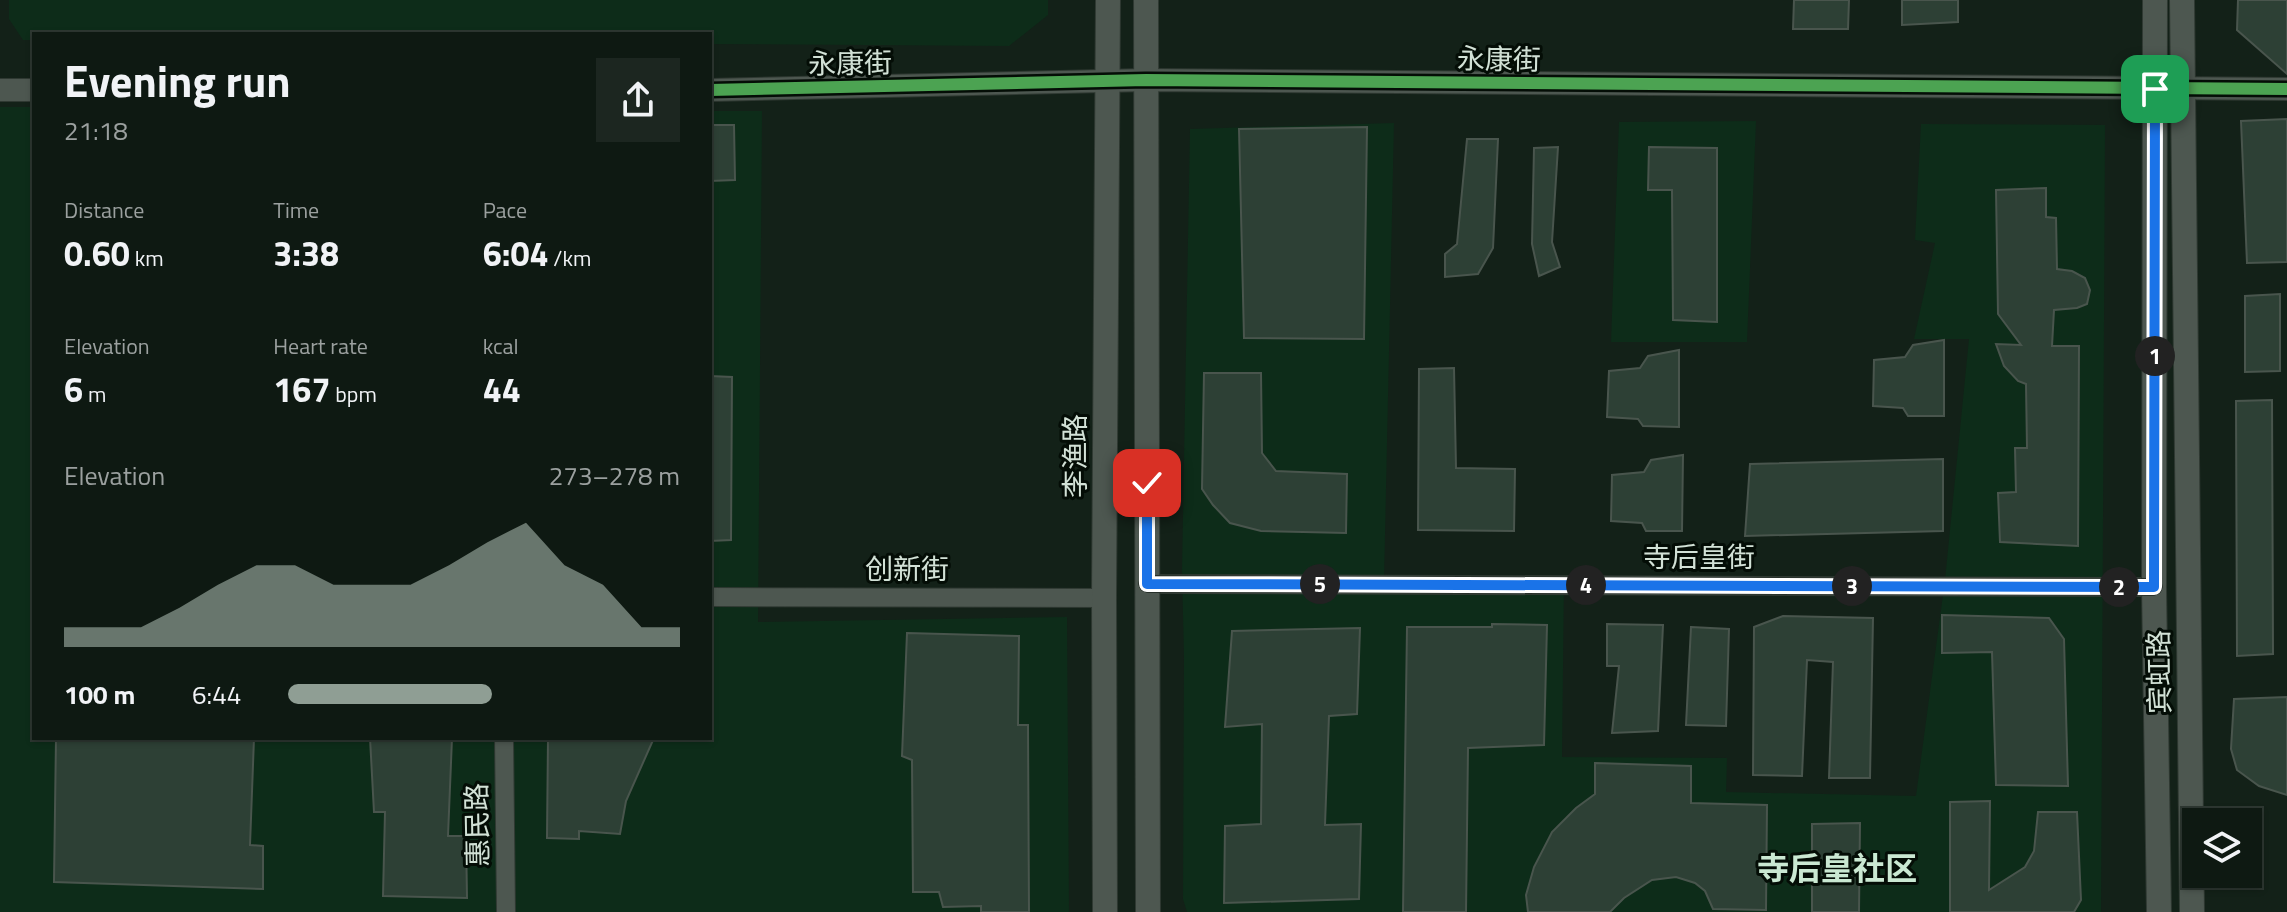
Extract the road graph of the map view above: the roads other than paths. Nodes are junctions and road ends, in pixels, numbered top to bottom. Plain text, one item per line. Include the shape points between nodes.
1 (1108, 0) edge
2 (1146, 0) edge
3 (2155, 0) edge
4 (2182, 0) edge
5 (1146, 80) junction
6 (1108, 81) junction
7 (2155, 89) junction
8 (2287, 89) edge
9 (0, 90) edge
10 (32, 90) edge
11 (712, 90) edge
12 (2182, 90) junction
13 (1147, 584) junction
14 (2154, 587) junction
15 (712, 597) edge
16 (1104, 598) junction
17 (504, 740) edge
18 (506, 912) edge
19 (1105, 912) edge
20 (1148, 912) edge
21 (2159, 912) edge
22 (2192, 912) edge

1 - 6 main road, 李渔路
2 - 5 main road
3 - 7 main road, 宾虹路
4 - 12 main road, 宾虹路
5 - 6 street, 永康街
5 - 7 street, 永康街
5 - 13 main road
6 - 11 street, 永康街
6 - 16 main road, 李渔路
7 - 12 street, 永康街
7 - 14 main road, 宾虹路
8 - 12 street, 永康街
9 - 10 street
12 - 22 main road, 宾虹路
13 - 14 street, 寺后皇街
13 - 20 main road
14 - 21 main road, 宾虹路
15 - 16 street, 创新街
16 - 19 main road, 李渔路
17 - 18 street, 惠民路

